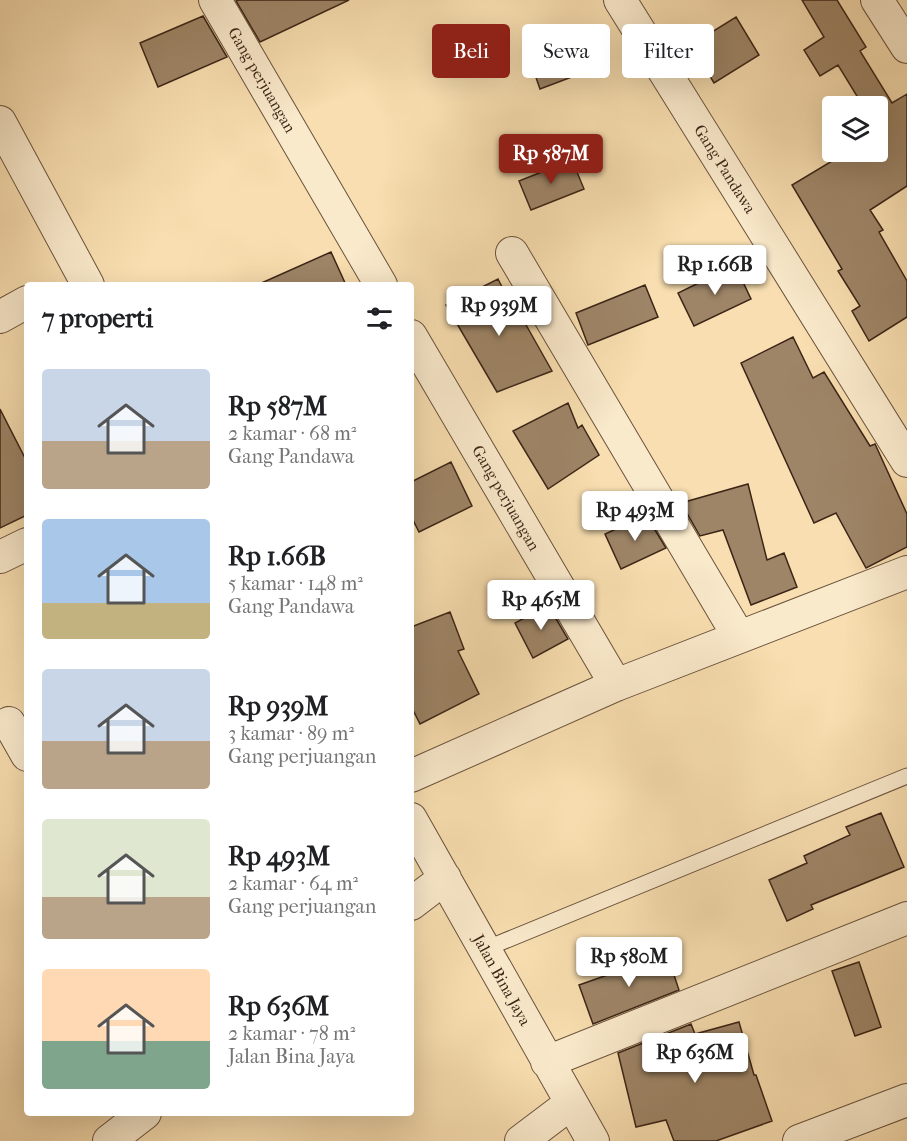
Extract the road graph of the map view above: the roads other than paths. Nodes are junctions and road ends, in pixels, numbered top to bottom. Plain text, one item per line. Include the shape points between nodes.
1 (215, 0) edge
2 (620, 0) edge
3 (877, 0) edge
4 (907, 47) edge
5 (0, 122) edge
6 (512, 253) dead end
7 (76, 281) edge
8 (379, 282) edge
9 (24, 304) edge
10 (0, 317) edge
11 (414, 341) edge
12 (907, 461) edge
13 (24, 545) edge
14 (0, 557) edge
15 (907, 572) edge
16 (739, 637) junction
17 (616, 685) junction
18 (12, 722) edge
19 (24, 748) edge
20 (414, 775) edge
21 (907, 776) edge
22 (414, 824) edge
23 (445, 878) junction
24 (414, 902) edge
25 (907, 918) edge
26 (485, 949) junction
27 (548, 1062) junction
28 (907, 1100) edge
29 (570, 1104) junction
30 (141, 1116) edge
31 (110, 1141) edge
32 (520, 1141) edge
33 (593, 1141) edge
34 (799, 1141) edge

1 - 8 street, Gang perjuangan
2 - 12 street, Gang Pandawa
3 - 4 street
5 - 7 street
6 - 16 street
9 - 10 street
11 - 17 street, Gang perjuangan
13 - 14 street
15 - 16 street
16 - 17 street
17 - 20 street
18 - 19 street
21 - 26 lane
22 - 23 street, Jalan Bina Jaya
23 - 24 street
23 - 26 street, Jalan Bina Jaya
25 - 27 street
26 - 27 street, Jalan Bina Jaya
27 - 29 street, Jalan Bina Jaya
28 - 34 street
29 - 32 street
29 - 33 street, Jalan Bina Jaya
30 - 31 street

